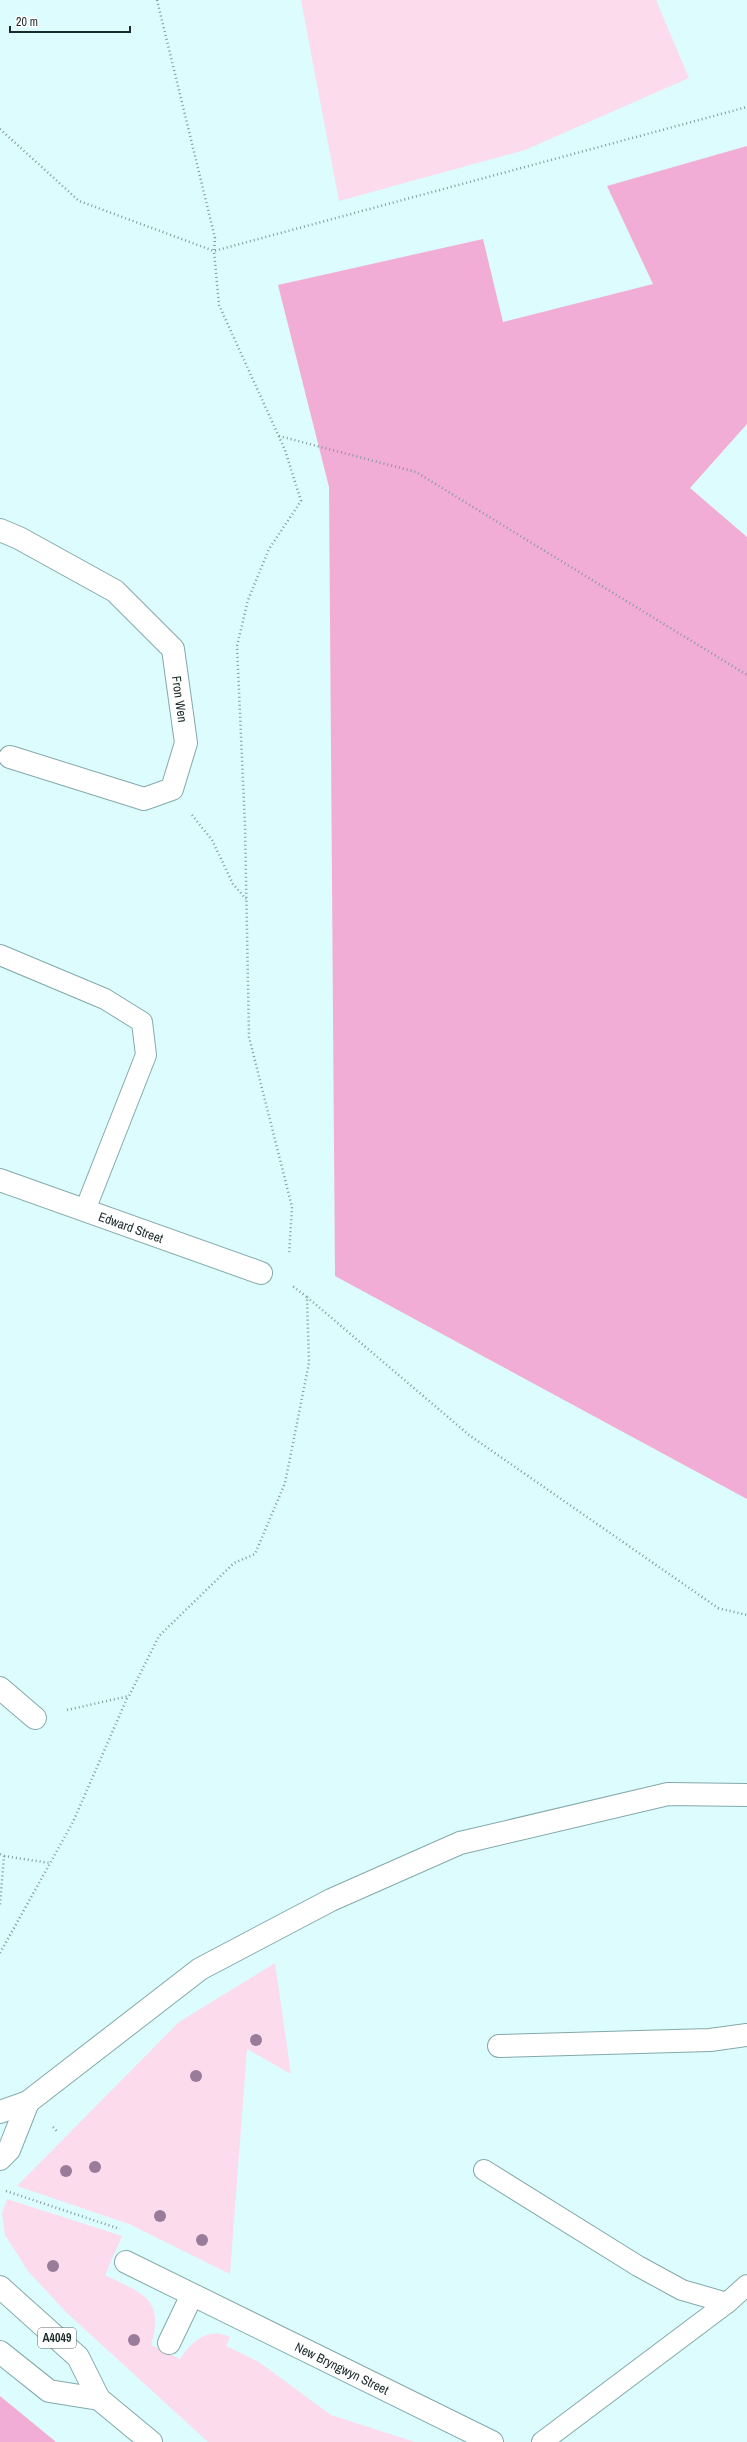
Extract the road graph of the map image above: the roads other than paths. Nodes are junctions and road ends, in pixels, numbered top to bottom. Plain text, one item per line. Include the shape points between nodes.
1 (0, 530) edge
2 (10, 757) dead end
3 (0, 955) edge
4 (0, 1180) edge
5 (85, 1210) junction
6 (261, 1273) road end
7 (0, 1688) edge
8 (35, 1718) road end
9 (747, 1795) edge
10 (747, 2036) edge
11 (499, 2046) dead end
12 (28, 2102) junction
13 (0, 2112) edge
14 (0, 2159) edge
15 (484, 2170) dead end
16 (126, 2262) dead end
17 (747, 2285) edge
18 (0, 2287) edge
19 (192, 2295) junction
20 (727, 2303) junction
21 (169, 2343) dead end
22 (0, 2352) edge
23 (99, 2399) junction
24 (151, 2442) edge
25 (492, 2442) edge
26 (542, 2442) edge

1 - 2 street, Fron Wen via 115,591 173,649 186,743 172,789 144,799
3 - 5 lane via 105,999 142,1022 146,1056
4 - 5 street, Edward Street
5 - 6 street, Edward Street
7 - 8 street
9 - 12 street via 668,1794 460,1843 331,1900 200,1970
10 - 11 street via 710,2040
12 - 13 street
12 - 14 street via 9,2150
15 - 20 lane via 638,2266 682,2290
16 - 19 street, New Bryngwyn Street
17 - 20 lane
18 - 23 street, A4049 via 78,2357
19 - 21 street
19 - 25 street, New Bryngwyn Street
20 - 26 lane
22 - 23 street, A4049 via 49,2390
23 - 24 street, A4049

